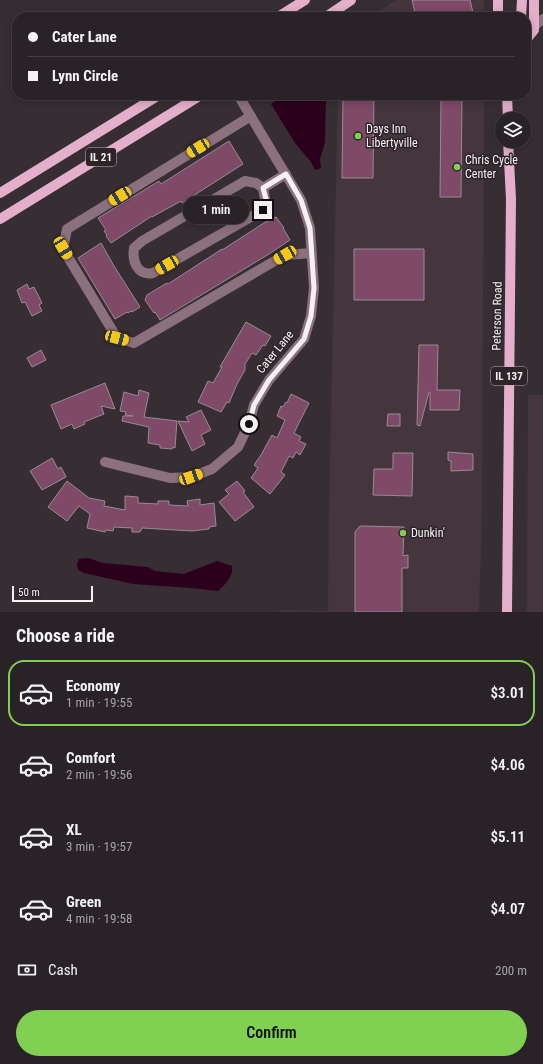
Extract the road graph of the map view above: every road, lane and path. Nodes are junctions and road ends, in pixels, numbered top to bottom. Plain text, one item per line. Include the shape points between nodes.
1 (305, 0) edge
2 (351, 0) edge
3 (498, 0) edge
4 (522, 0) edge
5 (534, 0) edge
6 (286, 12) edge
7 (333, 12) edge
8 (498, 12) edge
9 (521, 12) edge
10 (543, 19) edge
11 (534, 26) junction
12 (531, 34) edge
13 (150, 100) edge
14 (193, 100) edge
15 (241, 100) edge
16 (508, 100) edge
17 (508, 112) edge
18 (251, 116) junction
19 (508, 148) edge
20 (286, 174) junction
21 (263, 188) junction
22 (0, 193) edge
23 (0, 219) edge
24 (312, 253) junction
25 (105, 462) dead end
26 (506, 612) edge

1 - 6 main road
2 - 7 main road
3 - 8 main road
4 - 9 main road
5 - 11 main road
10 - 11 street
11 - 12 main road
13 - 22 main road, IL 21
14 - 23 main road, IL 21
15 - 18 street, Cater Lane
16 - 17 main road
18 - 20 street, Cater Lane
18 - 24 street via 67,229 63,248 117,338 134,343 285,255
19 - 26 main road, Peterson Road / IL 137 via 511,199
20 - 21 street
20 - 24 street, Cater Lane via 301,200 310,228
21 - 21 street via 266,199 263,210 153,273 146,274 140,271 132,256 134,248 142,241 245,181 256,183
24 - 25 street, Cater Lane via 314,288 311,316 304,339 269,380 254,405 249,424 238,446 212,470 191,477 170,478

